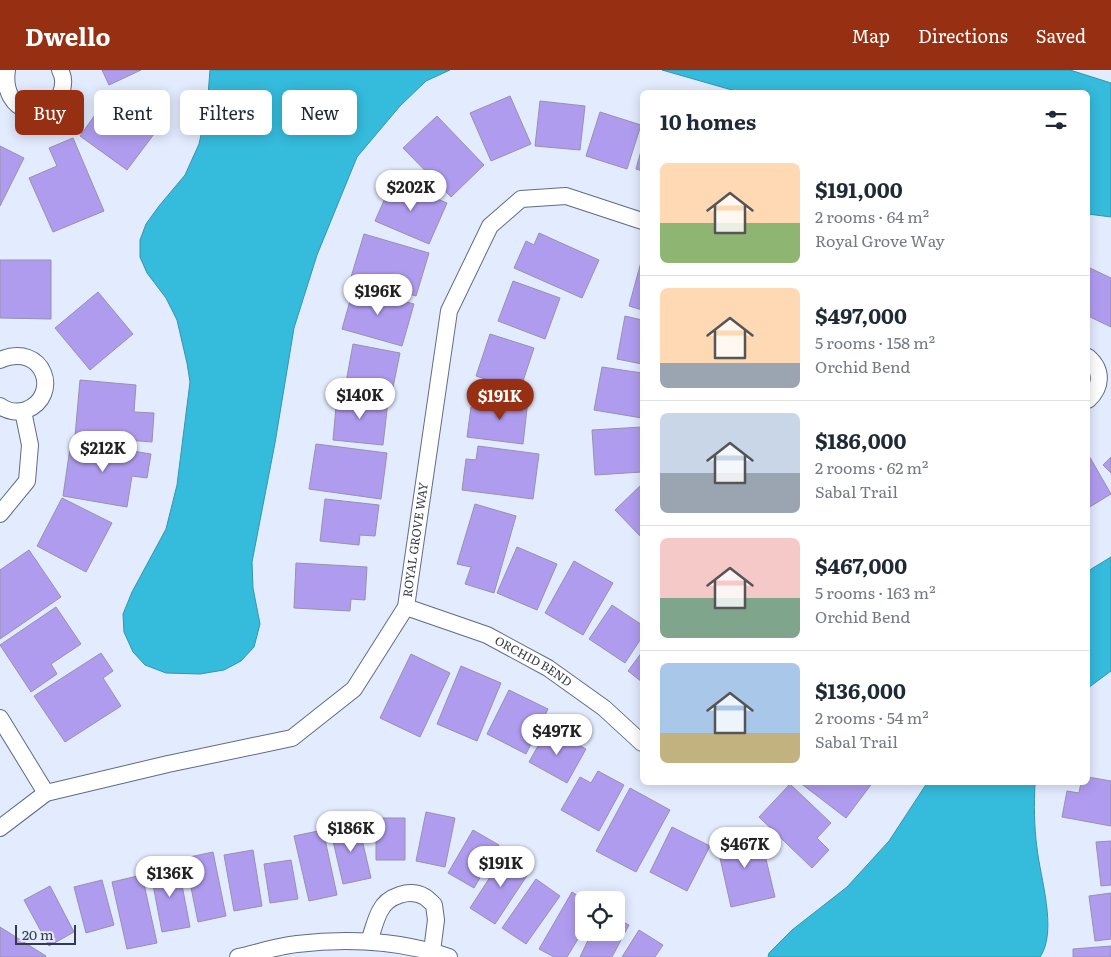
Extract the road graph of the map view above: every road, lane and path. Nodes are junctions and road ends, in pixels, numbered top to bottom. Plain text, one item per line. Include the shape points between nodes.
1 (7, 70) edge
2 (60, 70) edge
3 (640, 220) edge
4 (1090, 359) edge
5 (0, 360) edge
6 (1090, 398) edge
7 (0, 406) edge
8 (23, 411) junction
9 (0, 514) edge
10 (406, 607) junction
11 (0, 718) edge
12 (640, 741) edge
13 (46, 793) junction
14 (0, 828) edge
15 (369, 941) junction
16 (432, 951) junction
17 (238, 957) edge
18 (449, 957) edge

1 - 2 street via 5,91 20,109 31,112 42,111 60,97 64,85
3 - 10 street, ROYAL GROVE WAY via 566,196 521,198 490,226 449,311
4 - 6 street via 1096,364 1099,384
5 - 8 street via 10,355 21,355 40,366 45,376 41,398
7 - 8 street
8 - 9 street via 30,444 26,481
10 - 12 street, ORCHID BEND via 488,635 548,668 604,708
10 - 13 street, ROYAL GROVE WAY via 354,690 292,738
11 - 13 street
13 - 14 street, ROYAL GROVE WAY
15 - 16 street
15 - 16 street via 380,910 388,901 399,895 412,894 423,896 434,905 436,920
15 - 17 street via 296,944
16 - 18 street

